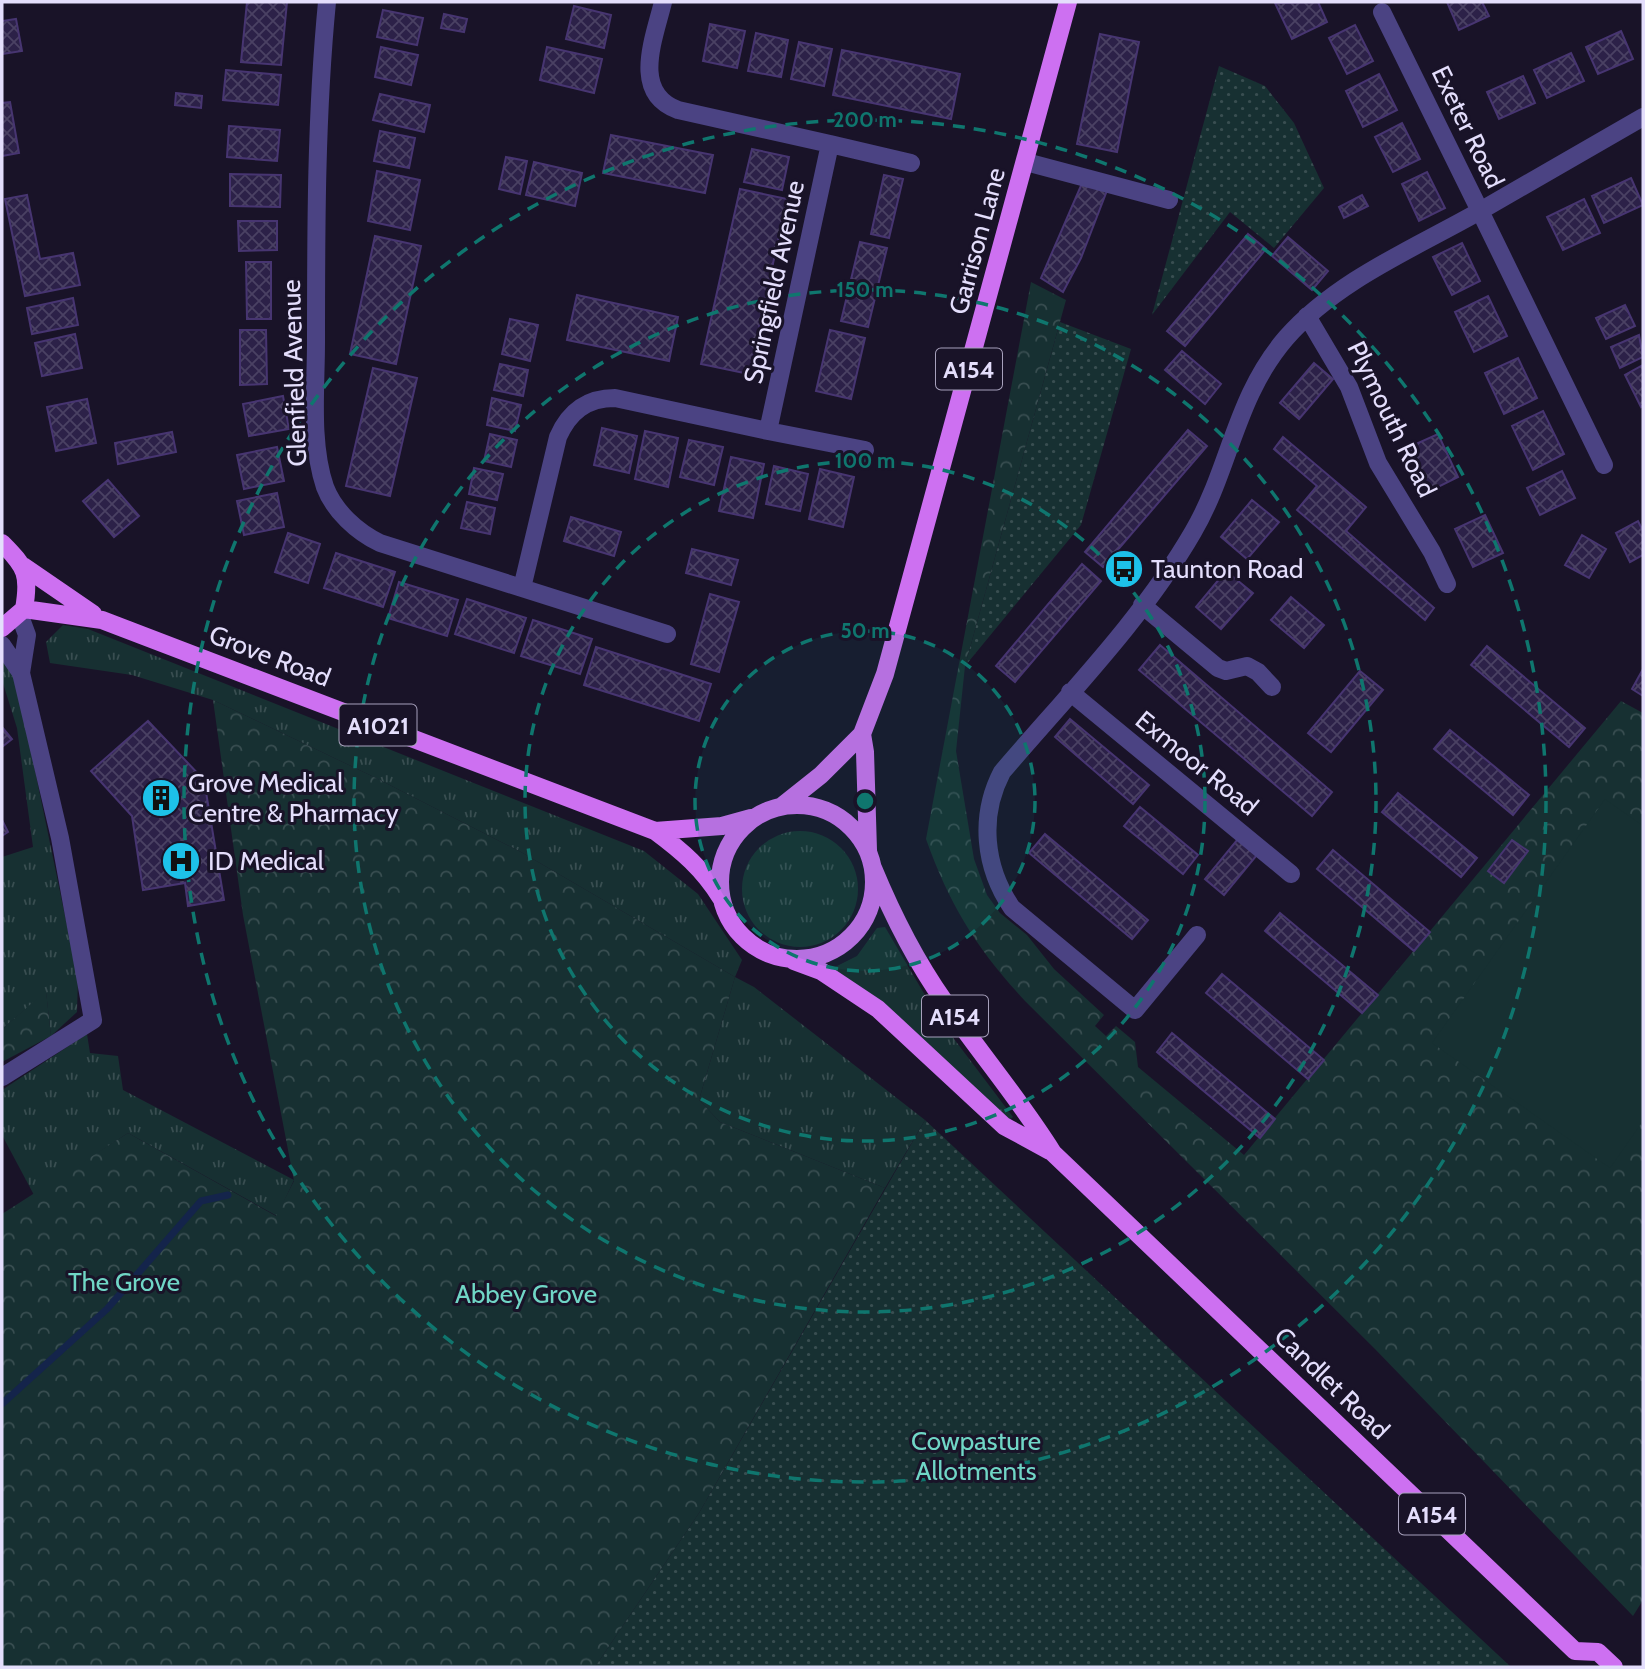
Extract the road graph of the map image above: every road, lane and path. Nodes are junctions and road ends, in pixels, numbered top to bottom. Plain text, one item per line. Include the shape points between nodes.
1 (327, 2) edge
2 (663, 2) edge
3 (1068, 2) edge
4 (1382, 12) dead end
5 (1643, 117) edge
6 (830, 144) junction
7 (1026, 162) junction
8 (911, 163) dead end
9 (1169, 200) dead end
10 (1480, 211) junction
11 (1307, 316) junction
12 (768, 431) junction
13 (865, 450) dead end
14 (1604, 466) dead end
15 (2, 543) edge
16 (23, 566) junction
17 (1447, 584) dead end
18 (522, 588) junction
19 (1142, 606) junction
20 (22, 613) junction
21 (102, 620) junction
22 (2, 628) edge
23 (667, 634) dead end
24 (2, 645) edge
25 (21, 673) junction
26 (1272, 687) dead end
27 (1070, 692) junction
28 (862, 734) junction
29 (782, 806) junction
30 (755, 817) junction
31 (654, 831) junction
32 (868, 851) junction
33 (873, 868) junction
34 (1291, 873) dead end
35 (721, 898) junction
36 (1197, 935) dead end
37 (788, 959) junction
38 (2, 1077) edge
39 (1053, 1153) junction
40 (1576, 1659) edge
41 (1614, 1667) edge

1 - 18 street, Glenfield Avenue via 318,106 316,302 316,419 326,487 347,519 370,538
2 - 6 street via 649,80 660,100 678,110
3 - 7 main road, Garrison Lane / A154
4 - 10 street, Exeter Road
5 - 10 street, Exeter Road
6 - 8 street
6 - 12 street, Springfield Avenue
7 - 9 street
7 - 28 main road, Garrison Lane / A154 via 885,674
10 - 11 street via 1354,282
10 - 14 street
11 - 17 street, Plymouth Road via 1349,387 1378,463
11 - 19 street via 1285,339 1248,398 1195,530
12 - 13 street
12 - 18 street via 615,398 582,405 558,437
15 - 16 main road, Grove Road
16 - 20 main road via 28,582
16 - 21 main road, Grove Road / A1021
18 - 23 street, Glenfield Avenue
19 - 26 street via 1218,668 1226,671 1247,666
19 - 27 street
20 - 21 main road, Grove Road / A1021
20 - 22 main road
20 - 25 street via 27,635
21 - 31 main road, Grove Road / A1021
24 - 25 street
25 - 38 street via 60,838 93,1020
27 - 34 street, Exmoor Road
27 - 36 street via 1002,772 992,792 986,829 1001,892 1028,924 1135,1010
28 - 29 main road, Garrison Lane / A154
28 - 32 main road, Garrison Lane / A154
29 - 30 main road
29 - 32 main road via 811,806 832,814 850,827
30 - 31 main road, Grove Road / A1021 via 722,826
30 - 35 main road via 725,852
31 - 35 main road, Grove Road / A1021 via 708,876
32 - 33 main road
33 - 37 main road via 873,897 853,935 817,957
33 - 39 main road, Candlet Road / A154 via 919,962
35 - 37 main road via 731,922 747,941 767,954
37 - 39 main road, Candlet Road / A154 via 821,971 878,1009 1004,1126
39 - 40 main road, Candlet Road / A154
40 - 41 main road, Candlet Road / A154 via 1598,1652

